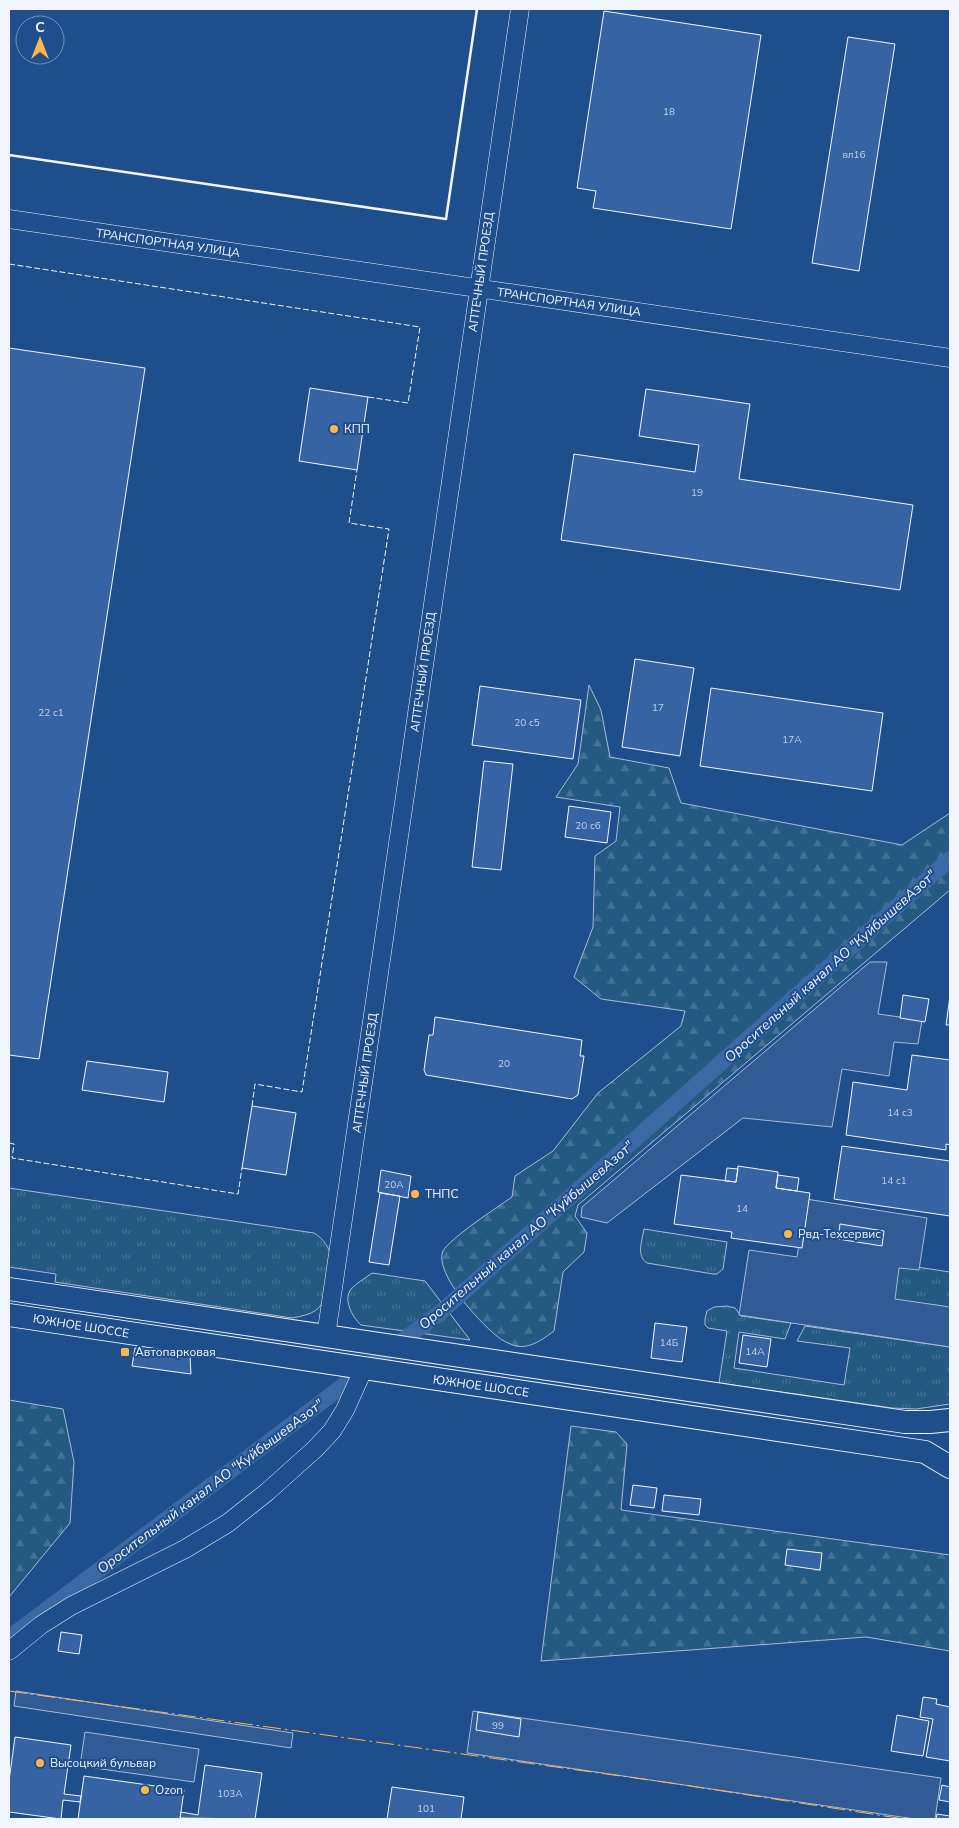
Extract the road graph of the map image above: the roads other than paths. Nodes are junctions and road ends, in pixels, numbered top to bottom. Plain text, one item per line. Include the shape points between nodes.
1 (520, 9) edge
2 (9, 220) edge
3 (478, 289) junction
4 (950, 358) edge
5 (9, 1289) edge
6 (9, 1315) edge
7 (326, 1336) junction
8 (364, 1368) junction
9 (950, 1420) edge
10 (950, 1467) edge
11 (9, 1651) edge

1 - 3 street, АПТЕЧНЫЙ ПРОЕЗД
2 - 3 street, ТРАНСПОРТНАЯ УЛИЦА
3 - 4 street, ТРАНСПОРТНАЯ УЛИЦА
3 - 7 street, АПТЕЧНЫЙ ПРОЕЗД
5 - 7 main road, ЮЖНОЕ ШОССЕ
6 - 8 main road, ЮЖНОЕ ШОССЕ
7 - 9 main road, ЮЖНОЕ ШОССЕ via 905,1422
8 - 10 main road, ЮЖНОЕ ШОССЕ via 924,1452
8 - 11 street via 332,1431 267,1492 228,1523 185,1549 41,1624

